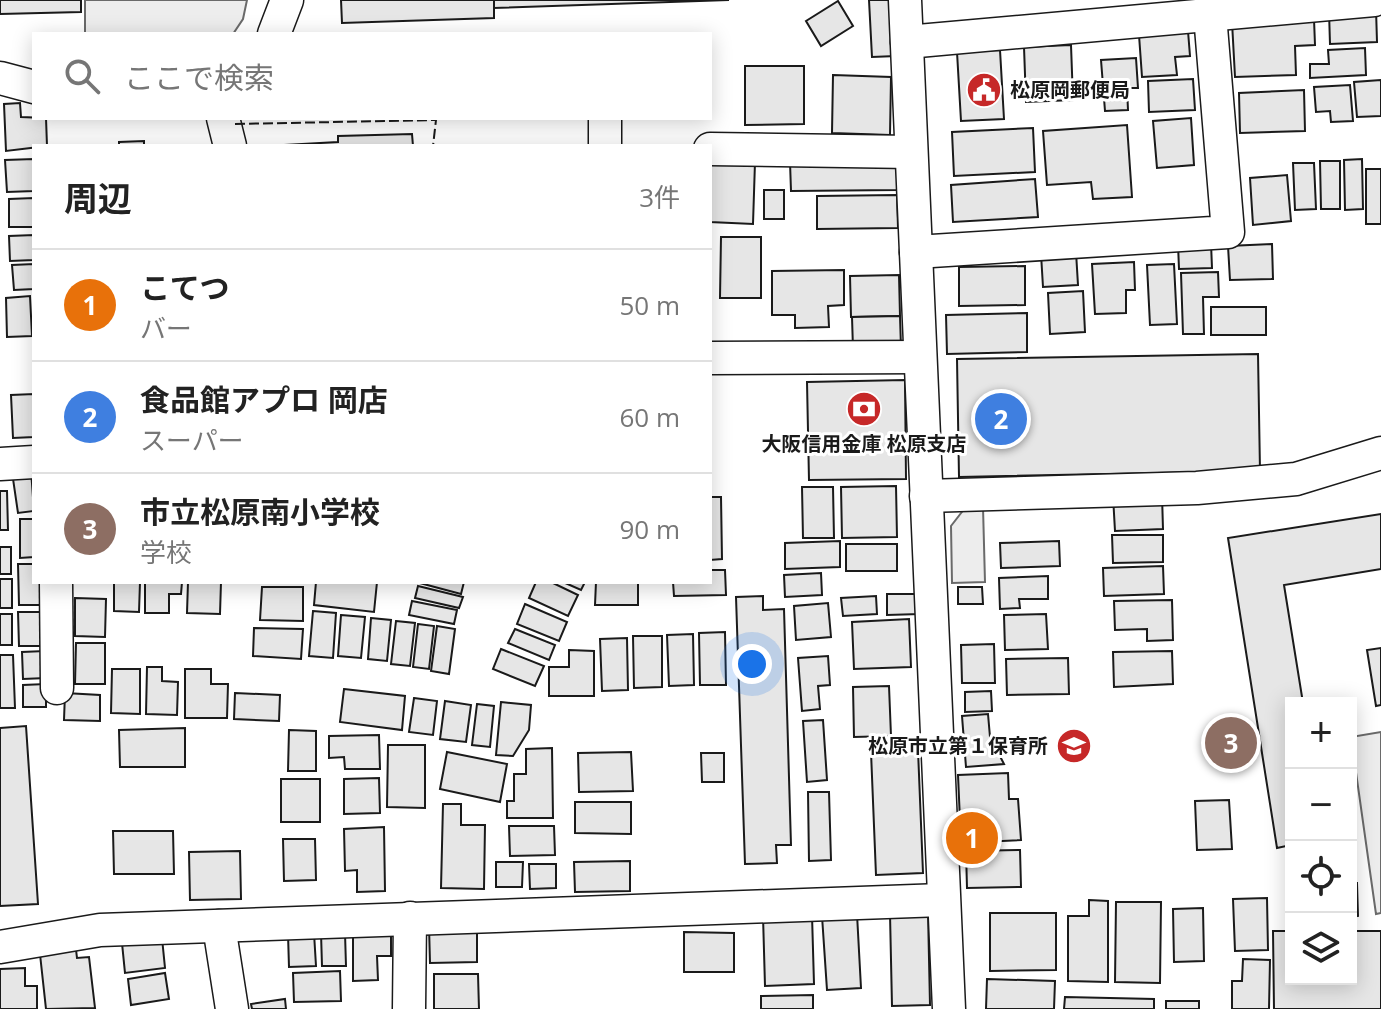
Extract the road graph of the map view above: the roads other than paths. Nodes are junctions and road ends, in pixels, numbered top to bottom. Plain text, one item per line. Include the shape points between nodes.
1 (287, 0) edge
2 (905, 0) edge
3 (1374, 0) edge
4 (1210, 15) junction
5 (275, 32) edge
6 (907, 42) junction
7 (0, 78) edge
8 (32, 86) edge
9 (224, 120) edge
10 (605, 120) edge
11 (230, 144) edge
12 (605, 144) edge
13 (712, 149) edge
14 (911, 152) junction
15 (916, 252) junction
16 (920, 357) junction
17 (712, 358) edge
18 (1381, 453) edge
19 (32, 462) edge
20 (0, 464) edge
21 (926, 496) junction
22 (56, 584) edge
23 (57, 688) dead end
24 (942, 900) junction
25 (410, 918) junction
26 (219, 926) junction
27 (0, 947) edge
28 (232, 1009) edge
29 (409, 1009) edge
30 (949, 1009) edge

1 - 5 street
2 - 6 street
3 - 4 street
4 - 6 street
4 - 15 street via 1228,232
6 - 14 street
7 - 8 street
9 - 11 street
10 - 12 street
13 - 14 street
14 - 15 street
15 - 16 street
16 - 17 street
16 - 21 street
18 - 21 street via 1296,479 1197,488
19 - 20 street
21 - 24 street
22 - 23 street
24 - 25 street
24 - 30 street
25 - 26 street
25 - 29 street
26 - 27 street via 100,930
26 - 28 street

